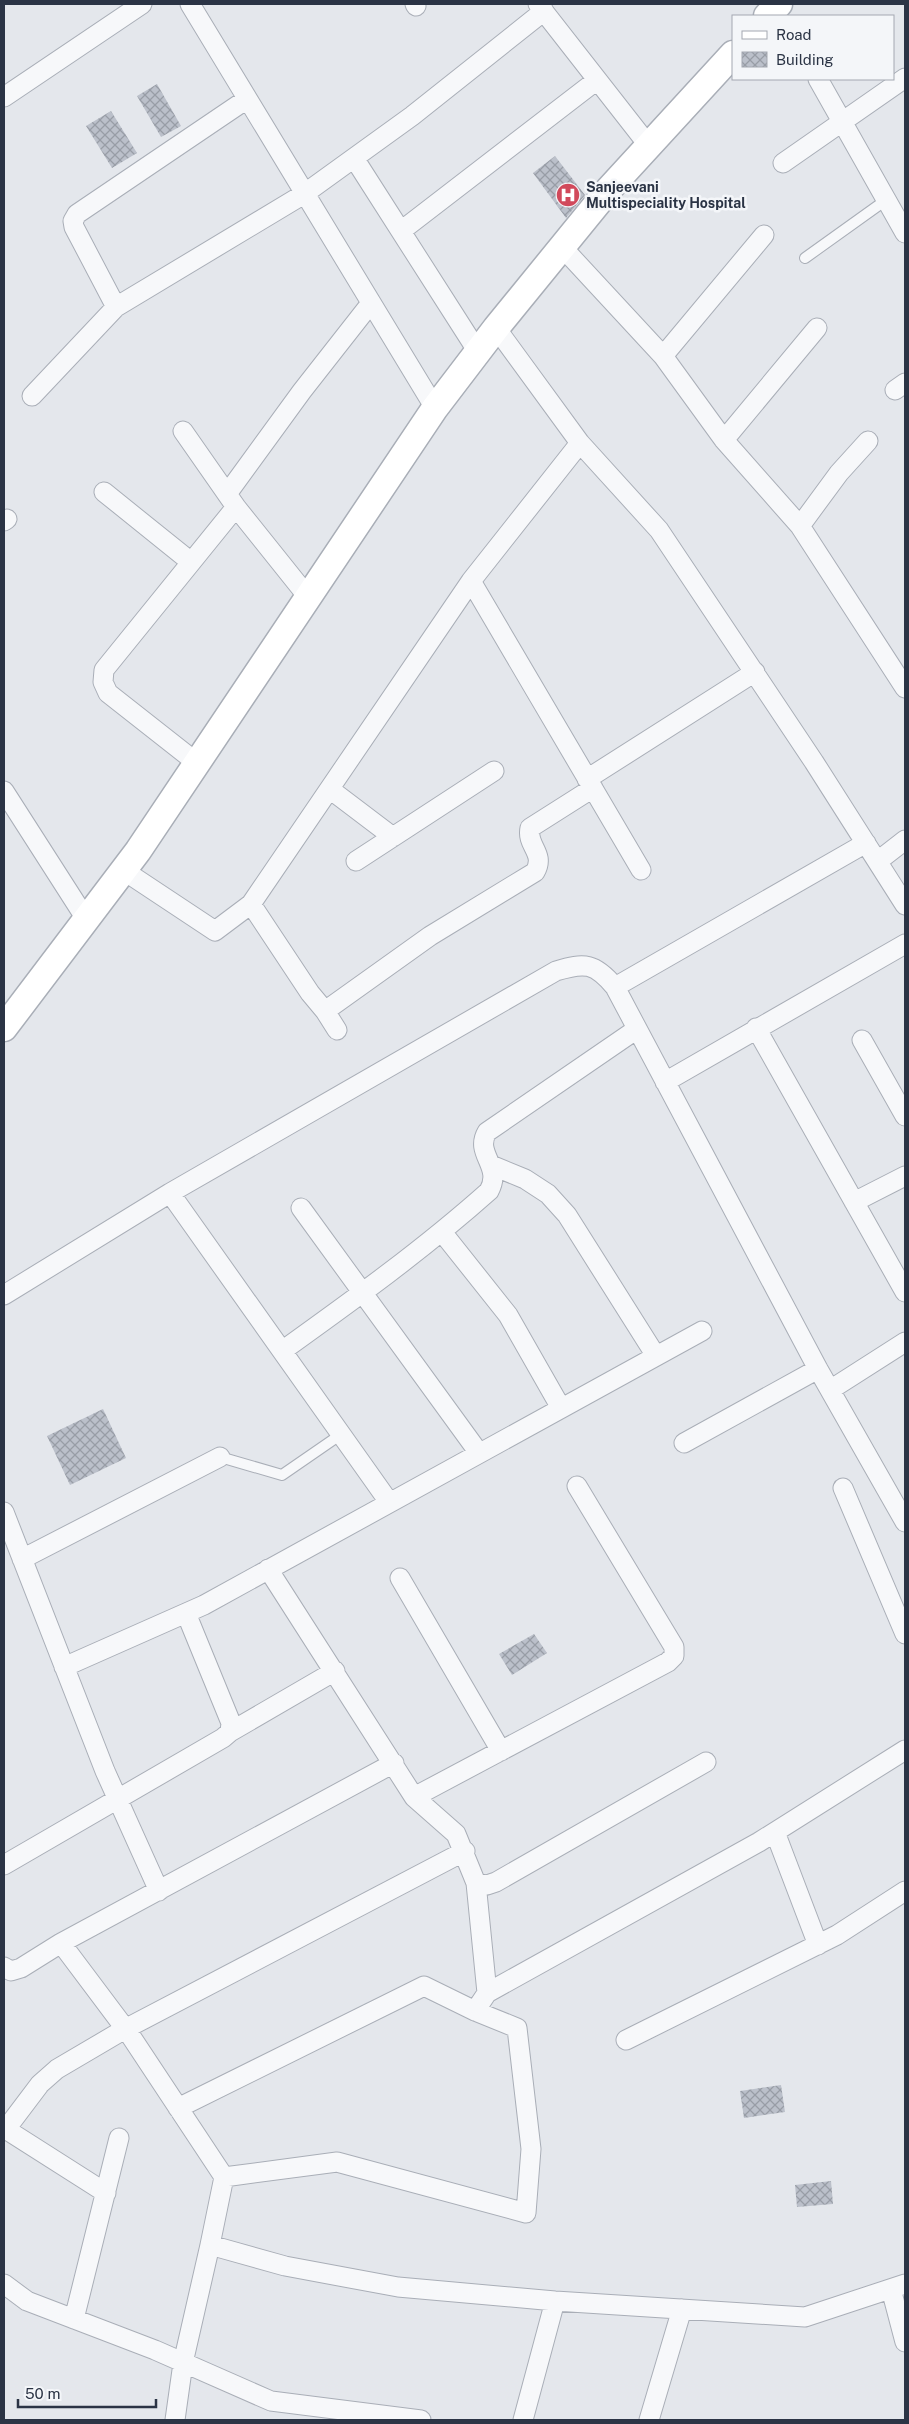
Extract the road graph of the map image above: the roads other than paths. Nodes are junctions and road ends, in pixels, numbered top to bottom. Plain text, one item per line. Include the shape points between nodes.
1 (142, 4) edge
2 (190, 4) edge
3 (779, 4) edge
4 (541, 7) edge
5 (769, 15) edge
6 (732, 55) edge
7 (905, 78) edge
8 (597, 80) junction
9 (819, 80) edge
10 (4, 97) edge
11 (247, 99) junction
12 (842, 121) junction
13 (649, 146) junction
14 (354, 158) junction
15 (784, 163) dead end
16 (304, 194) junction
17 (886, 200) junction
18 (401, 231) junction
19 (905, 232) edge
20 (764, 234) dead end
21 (563, 248) junction
22 (805, 258) dead end
23 (371, 303) junction
24 (116, 307) junction
25 (496, 328) junction
26 (817, 328) dead end
27 (478, 352) junction
28 (663, 356) junction
29 (32, 396) dead end
30 (435, 408) junction
31 (183, 432) dead end
32 (724, 440) junction
33 (868, 441) dead end
34 (580, 444) junction
35 (104, 492) dead end
36 (232, 501) junction
37 (800, 526) junction
38 (191, 562) junction
39 (471, 581) junction
40 (308, 597) junction
41 (754, 672) junction
42 (905, 688) edge
43 (196, 763) junction
44 (494, 771) dead end
45 (590, 784) junction
46 (330, 790) junction
47 (4, 791) edge
48 (394, 837) junction
49 (905, 840) edge
50 (866, 843) junction
51 (356, 862) dead end
52 (878, 862) junction
53 (123, 870) junction
54 (641, 870) dead end
55 (252, 904) junction
56 (905, 905) edge
57 (86, 919) junction
58 (905, 944) edge
59 (615, 987) junction
60 (325, 1012) junction
61 (4, 1028) edge
62 (756, 1028) junction
63 (637, 1029) junction
64 (337, 1030) dead end
65 (862, 1040) dead end
66 (665, 1082) junction
67 (905, 1116) edge
68 (491, 1165) junction
69 (905, 1176) edge
70 (170, 1193) junction
71 (854, 1202) junction
72 (301, 1208) dead end
73 (442, 1232) junction
74 (905, 1292) edge
75 (363, 1293) junction
76 (4, 1295) edge
77 (702, 1330) dead end
78 (905, 1342) edge
79 (282, 1351) junction
80 (656, 1356) junction
81 (818, 1369) junction
82 (830, 1390) junction
83 (561, 1408) junction
84 (340, 1435) junction
85 (684, 1443) dead end
86 (479, 1453) junction
87 (220, 1457) joint
88 (577, 1486) dead end
89 (843, 1488) dead end
90 (389, 1502) junction
91 (4, 1512) edge
92 (905, 1522) edge
93 (22, 1559) junction
94 (268, 1569) junction
95 (400, 1578) dead end
96 (186, 1613) junction
97 (905, 1634) edge
98 (64, 1667) junction
99 (334, 1671) junction
100 (230, 1732) junction
101 (905, 1750) edge
102 (501, 1752) junction
103 (706, 1762) dead end
104 (394, 1763) junction
105 (414, 1797) junction
106 (118, 1799) junction
107 (775, 1832) junction
108 (464, 1851) junction
109 (4, 1865) edge
110 (476, 1883) junction
111 (158, 1890) junction
112 (905, 1891) edge
113 (62, 1943) junction
114 (818, 1945) junction
115 (4, 1967) edge
116 (487, 1993) junction
117 (475, 2011) junction
118 (125, 2029) junction
119 (626, 2040) dead end
120 (178, 2108) junction
121 (5, 2129) edge
122 (119, 2138) dead end
123 (224, 2178) junction
124 (106, 2192) junction
125 (210, 2245) junction
126 (4, 2284) edge
127 (898, 2287) edge
128 (555, 2301) junction
129 (682, 2309) junction
130 (74, 2319) junction
131 (905, 2342) edge
132 (184, 2363) junction
133 (311, 2413) edge
134 (175, 2420) edge
135 (421, 2420) edge
136 (523, 2420) edge
137 (649, 2420) edge

1 - 10 street
2 - 11 street
3 - 5 street
4 - 8 street
4 - 14 street via 412,116
6 - 13 street
7 - 12 street
8 - 13 street
8 - 18 street
9 - 12 street
11 - 16 street
11 - 24 street via 77,214 74,227
12 - 15 street
12 - 17 street
13 - 21 street via 610,188
14 - 16 street
14 - 18 street
16 - 23 street
16 - 24 street
17 - 19 street
17 - 22 lane
18 - 27 street
20 - 28 street
21 - 25 street
21 - 28 street
23 - 30 street
23 - 36 street via 302,390
24 - 29 street
25 - 27 street
25 - 34 street
26 - 32 street
27 - 30 street
28 - 32 street
30 - 40 street
31 - 36 street
32 - 37 street
33 - 37 street via 839,473
34 - 39 street
34 - 41 street via 659,530
35 - 38 street
36 - 38 street
36 - 40 street
37 - 42 street
38 - 43 street via 104,670 103,682 108,693
39 - 45 street
39 - 46 street
40 - 43 street
41 - 45 street
41 - 50 street
43 - 53 street
44 - 48 street
45 - 54 street
45 - 60 street via 530,828 528,836 539,864 535,872 430,936
46 - 48 street
46 - 55 street
47 - 57 street
48 - 51 street
49 - 52 street
50 - 52 street
50 - 59 street
52 - 56 street
53 - 55 street via 215,931
53 - 57 street
55 - 60 street
57 - 61 street
58 - 62 street
59 - 63 street
59 - 70 street via 602,972 591,967 578,964 556,971
60 - 64 street
62 - 66 street
62 - 71 street
63 - 66 street
63 - 68 street via 487,1132 483,1139 484,1150
65 - 67 street
66 - 81 street
68 - 73 street via 494,1183 489,1191
68 - 80 street via 525,1179 548,1194 567,1215
69 - 71 street
70 - 76 street
70 - 79 street
71 - 74 street
72 - 75 street
73 - 75 street
73 - 83 street via 508,1316
75 - 79 street
75 - 86 street
77 - 80 street
78 - 82 street
79 - 84 street
80 - 83 street
81 - 82 street
81 - 85 street
82 - 92 street
83 - 86 street
84 - 87 lane via 282,1475
84 - 90 street
86 - 90 street
87 - 93 street
88 - 102 street via 674,1647 674,1656
89 - 97 street
90 - 94 street
91 - 93 street
93 - 98 street
94 - 96 street
94 - 99 street
95 - 102 street
96 - 98 street
96 - 100 street via 231,1723
98 - 106 street
99 - 100 street
99 - 104 street
100 - 106 street
101 - 107 street
102 - 105 street
103 - 110 street via 496,1882
104 - 105 street
104 - 111 street
105 - 108 street via 456,1834
106 - 109 street
106 - 111 street
107 - 114 street
107 - 116 street
108 - 110 street
108 - 118 street
110 - 116 street
111 - 113 street
112 - 114 street
113 - 115 street via 21,1968 11,1971
113 - 118 street
114 - 119 street
116 - 117 street
117 - 120 street via 424,1986
117 - 123 street via 517,2028 531,2149 526,2213 337,2162
118 - 120 street
118 - 121 street via 48,2076
120 - 123 street
121 - 124 street
122 - 124 street
123 - 125 street
124 - 130 street
125 - 128 street via 285,2266 398,2287
125 - 132 street
126 - 130 street via 28,2301
127 - 129 street via 805,2317
127 - 131 street
128 - 129 street
128 - 136 street
129 - 137 street
130 - 132 street
132 - 133 street via 271,2401
132 - 134 street
133 - 135 street

